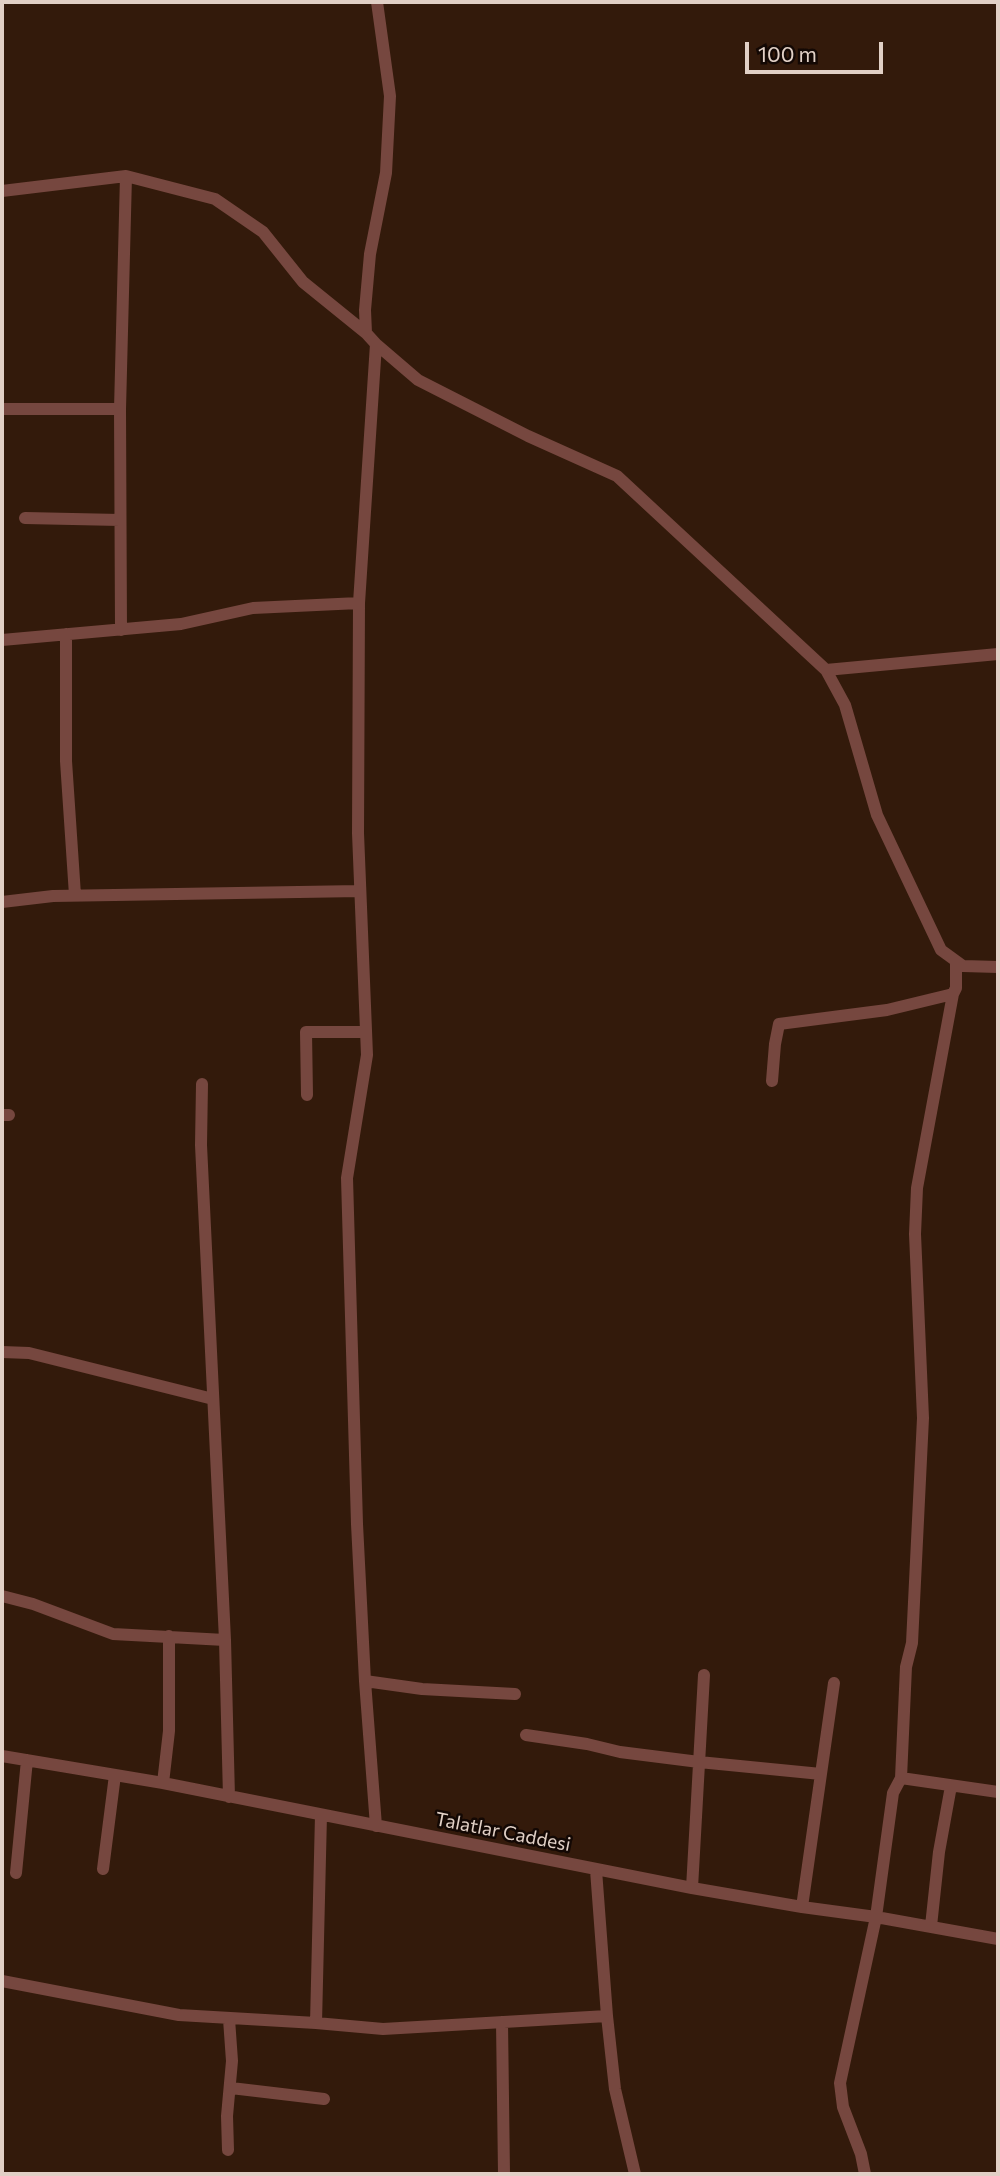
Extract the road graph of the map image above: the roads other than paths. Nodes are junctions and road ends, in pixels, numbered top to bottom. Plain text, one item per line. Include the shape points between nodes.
1 (377, 2) edge
2 (126, 176) junction
3 (2, 191) edge
4 (366, 333) junction
5 (376, 344) junction
6 (2, 409) edge
7 (120, 409) junction
8 (25, 518) dead end
9 (120, 520) junction
10 (359, 603) junction
11 (121, 630) junction
12 (66, 634) junction
13 (2, 640) edge
14 (998, 654) edge
15 (826, 670) junction
16 (360, 891) junction
17 (75, 895) junction
18 (2, 902) edge
19 (956, 961) junction
20 (998, 967) edge
21 (953, 994) junction
22 (366, 1031) junction
23 (772, 1081) dead end
24 (202, 1084) dead end
25 (307, 1095) dead end
26 (2, 1352) edge
27 (212, 1399) junction
28 (2, 1596) edge
29 (169, 1636) junction
30 (226, 1640) junction
31 (704, 1675) dead end
32 (365, 1681) junction
33 (834, 1683) dead end
34 (515, 1695) dead end
35 (526, 1735) dead end
36 (2, 1756) edge
37 (27, 1760) junction
38 (699, 1762) junction
39 (821, 1774) junction
40 (115, 1775) junction
41 (901, 1778) junction
42 (163, 1783) junction
43 (951, 1786) junction
44 (998, 1792) edge
45 (229, 1797) junction
46 (321, 1815) junction
47 (376, 1826) junction
48 (103, 1869) dead end
49 (596, 1870) junction
50 (16, 1872) dead end
51 (692, 1888) junction
52 (802, 1907) junction
53 (876, 1917) junction
54 (931, 1927) junction
55 (998, 1939) edge
56 (2, 1982) edge
57 (607, 2016) junction
58 (229, 2018) junction
59 (502, 2021) junction
60 (316, 2023) junction
61 (231, 2088) junction
62 (324, 2099) dead end
63 (228, 2150) dead end
64 (504, 2174) edge
65 (635, 2174) edge
66 (865, 2174) edge

1 - 4 street via 390,96 386,173 370,254
2 - 3 street
2 - 4 street via 215,199 263,232 303,282
2 - 7 street
4 - 5 street
5 - 10 street
5 - 15 street via 418,380 617,475
6 - 7 street
7 - 9 street
8 - 9 street
9 - 11 street
10 - 11 street via 253,608 181,624
10 - 16 street
11 - 12 street
12 - 13 street
12 - 17 street via 66,761
14 - 15 street
15 - 19 street via 845,705 877,816 940,950
16 - 17 street
16 - 22 street
17 - 18 street
19 - 20 street via 962,966
19 - 21 street
21 - 23 street via 887,1010 779,1024
21 - 41 street via 917,1188 923,1418
22 - 25 street via 306,1032
22 - 32 street via 367,1055 347,1178
24 - 27 street
26 - 27 street via 29,1353
27 - 30 street
28 - 29 street via 113,1634
29 - 30 street
29 - 42 street via 169,1731
30 - 45 street
31 - 38 street
32 - 34 street
32 - 47 street
33 - 39 street
35 - 38 street
36 - 37 street, Talatlar Caddesi
37 - 40 street, Talatlar Caddesi
37 - 50 street
38 - 39 street
38 - 51 street
39 - 52 street
40 - 42 street, Talatlar Caddesi
40 - 48 street
41 - 43 street
41 - 53 street via 893,1793
42 - 45 street, Talatlar Caddesi
43 - 44 street
43 - 54 street
45 - 46 street, Talatlar Caddesi
46 - 47 street, Talatlar Caddesi
46 - 60 street
47 - 49 street, Talatlar Caddesi
49 - 51 street, Talatlar Caddesi
49 - 57 street
51 - 52 street, Talatlar Caddesi
52 - 53 street, Talatlar Caddesi
53 - 54 street, Talatlar Caddesi
53 - 66 street via 840,2083
54 - 55 street, Talatlar Caddesi
56 - 58 street via 179,2015
57 - 59 street
57 - 65 street via 615,2089
58 - 60 street
58 - 61 street
59 - 60 street via 383,2029
59 - 64 street
61 - 62 street
61 - 63 street

